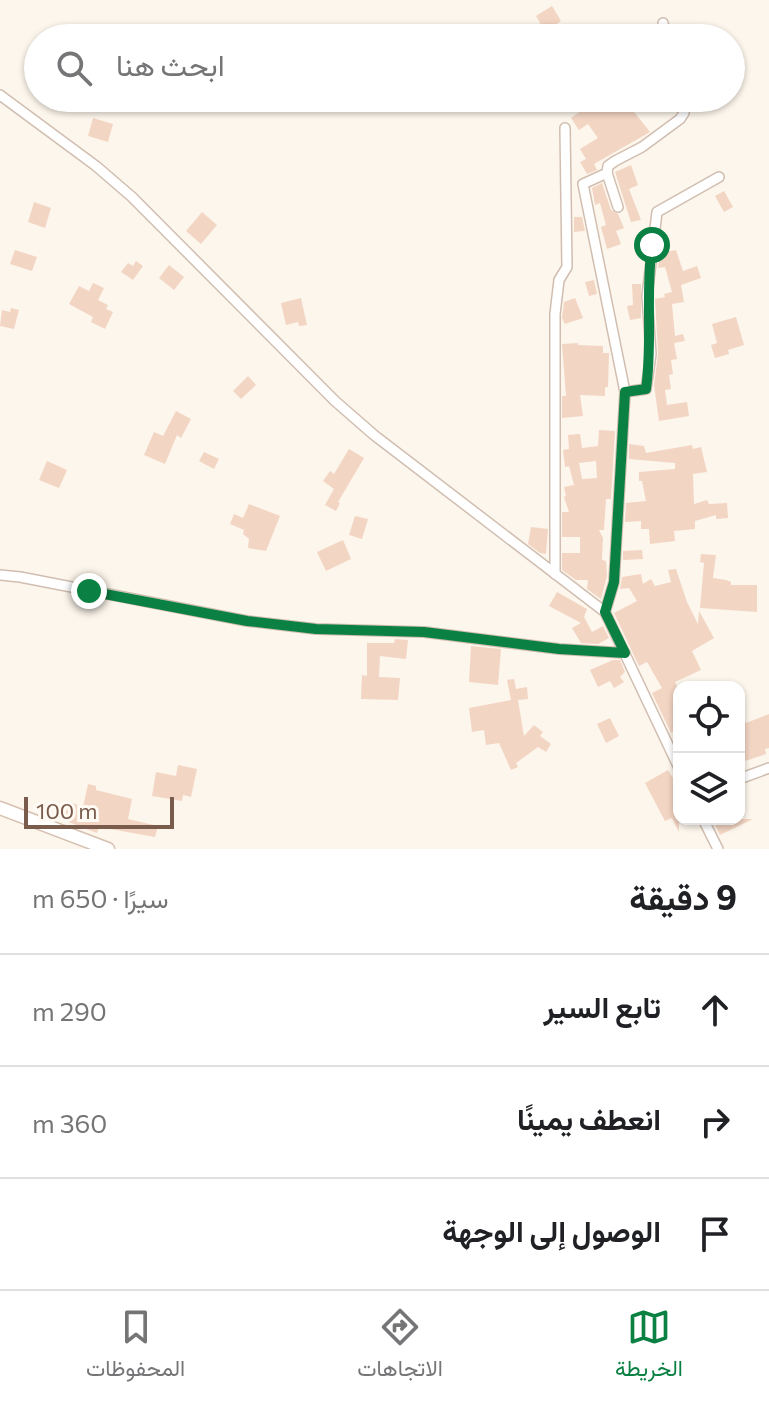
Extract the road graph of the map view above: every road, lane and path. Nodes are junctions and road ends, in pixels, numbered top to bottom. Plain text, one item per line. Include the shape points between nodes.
1 (0, 95) edge
2 (684, 112) edge
3 (565, 128) dead end
4 (607, 173) junction
5 (719, 177) dead end
6 (618, 207) dead end
7 (625, 392) junction
8 (555, 574) junction
9 (0, 575) edge
10 (605, 612) junction
11 (625, 653) junction
12 (673, 755) edge
13 (769, 768) edge
14 (745, 777) edge
15 (0, 808) edge
16 (706, 825) edge
17 (108, 849) edge
18 (718, 849) edge

1 - 8 street via 132,197 374,435
2 - 4 street via 642,147 608,166
3 - 8 street via 567,267 559,280 555,314
4 - 6 street
4 - 7 street via 583,184
5 - 7 street via 657,212 647,296 651,354 646,389
7 - 10 street via 614,582
8 - 10 street
9 - 11 street via 247,621
10 - 11 street
11 - 12 street
13 - 14 street
15 - 17 street
16 - 18 street

